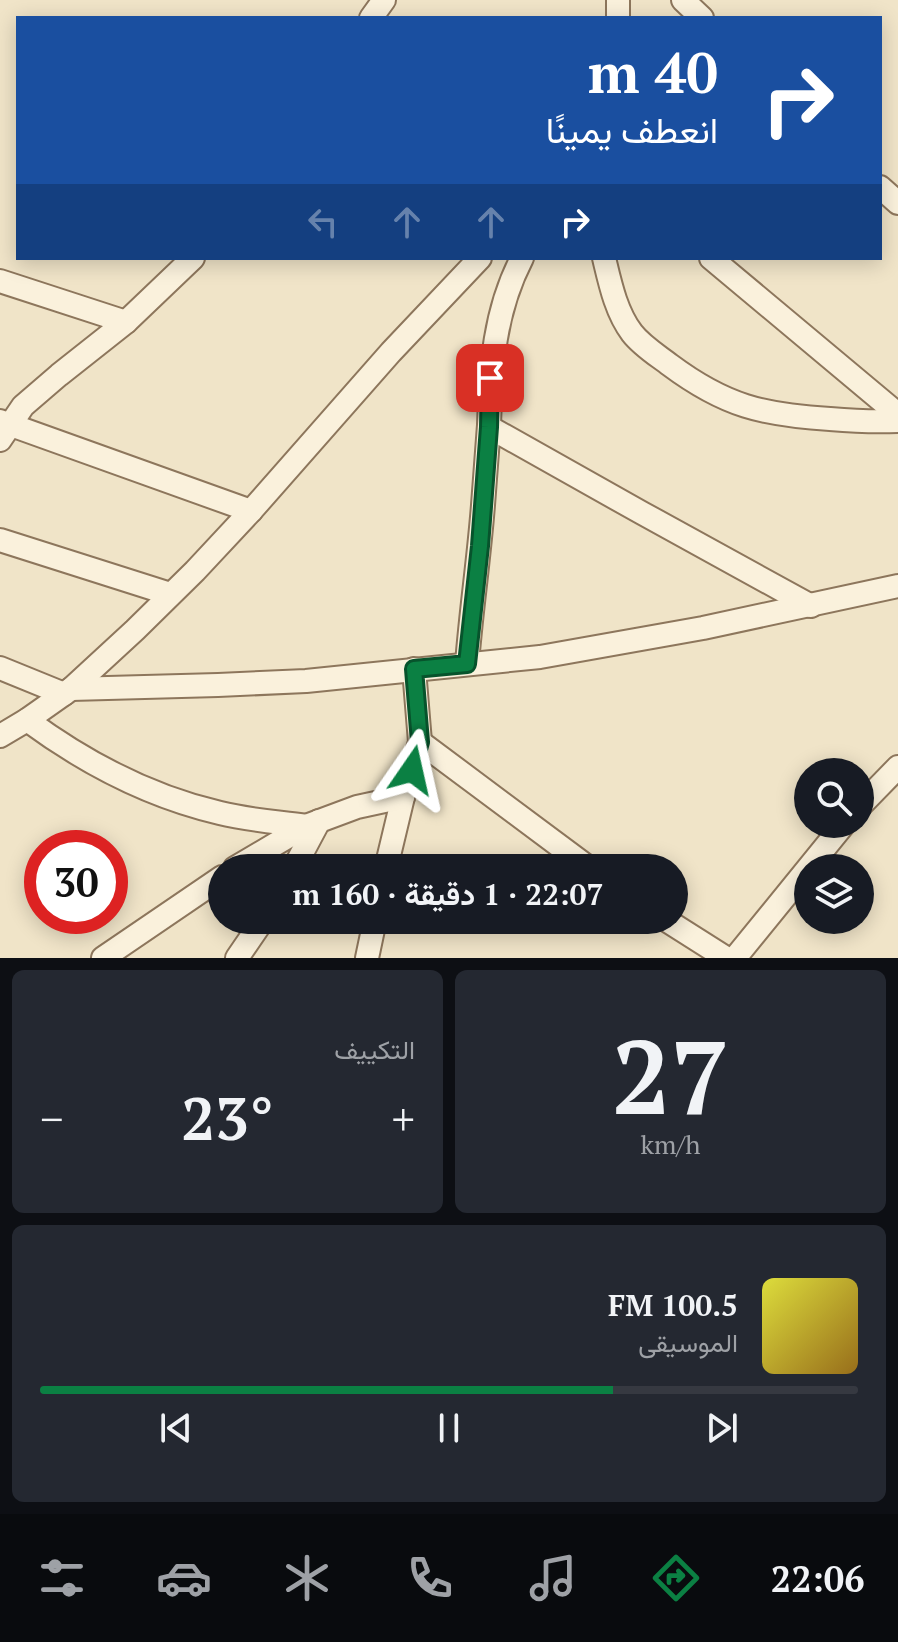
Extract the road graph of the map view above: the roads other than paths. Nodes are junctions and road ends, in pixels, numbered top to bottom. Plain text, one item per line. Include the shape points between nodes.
1 (683, 0) edge
2 (700, 16) edge
3 (882, 189) edge
4 (898, 203) edge
5 (191, 260) edge
6 (478, 260) edge
7 (521, 260) edge
8 (605, 260) edge
9 (713, 260) edge
10 (0, 281) edge
11 (126, 322) junction
12 (893, 415) edge
13 (489, 427) junction
14 (3, 429) edge
15 (251, 511) junction
16 (0, 540) edge
17 (898, 586) edge
18 (170, 594) junction
19 (811, 606) junction
20 (467, 664) junction
21 (0, 668) edge
22 (414, 669) junction
23 (68, 692) junction
24 (27, 720) junction
25 (0, 736) edge
26 (420, 742) junction
27 (893, 778) edge
28 (874, 794) edge
29 (403, 797) junction
30 (313, 824) junction
31 (833, 838) edge
32 (260, 854) edge
33 (300, 854) edge
34 (389, 854) edge
35 (570, 854) edge
36 (208, 887) edge
37 (253, 934) edge
38 (374, 934) edge
39 (688, 934) edge
40 (372, 956) edge
41 (103, 958) edge
42 (237, 958) edge
43 (726, 958) edge
44 (735, 958) edge

1 - 2 street
3 - 4 street
5 - 11 street
6 - 15 street
7 - 13 street via 497,325
8 - 12 street via 632,332 705,389 765,413 799,418
9 - 12 street
10 - 11 street
11 - 14 street via 23,406
13 - 19 street
13 - 20 street
14 - 15 street
15 - 18 street
16 - 18 street
17 - 19 street
18 - 23 street
19 - 20 street via 540,657
20 - 22 street
21 - 23 street
22 - 23 street via 306,681
22 - 26 street
23 - 24 street
24 - 25 street
24 - 30 street via 90,761 152,790 221,813
26 - 29 street
26 - 35 street
27 - 28 street
29 - 30 street
29 - 34 street
30 - 32 street
30 - 33 street
31 - 44 street
36 - 41 street
37 - 42 street
38 - 40 street
39 - 43 street

